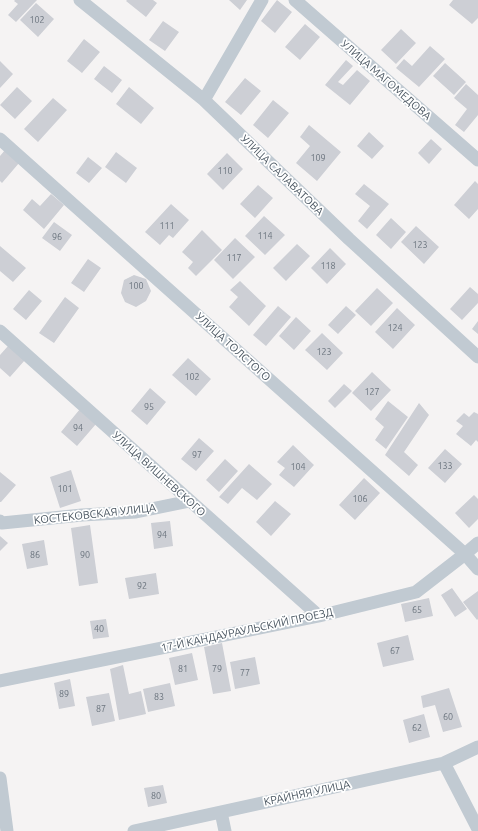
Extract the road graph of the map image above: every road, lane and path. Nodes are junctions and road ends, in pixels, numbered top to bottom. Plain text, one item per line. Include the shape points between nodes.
1 (80, 0) edge
2 (262, 0) edge
3 (295, 0) edge
4 (204, 100) junction
5 (0, 139) edge
6 (478, 160) edge
7 (0, 331) edge
8 (478, 357) edge
9 (190, 501) junction
10 (0, 521) edge
11 (478, 543) edge
12 (466, 554) junction
13 (478, 569) edge
14 (319, 616) junction
15 (0, 681) edge
16 (478, 747) edge
17 (444, 763) junction
18 (0, 778) edge
19 (221, 812) junction
20 (478, 829) edge
21 (8, 831) edge
22 (134, 831) edge
23 (225, 831) edge

1 - 4 street, УЛИЦА САЛАВАТОВА
2 - 4 street
3 - 6 street, УЛИЦА МАГОМЕДОВА
4 - 8 street, УЛИЦА САЛАВАТОВА via 349,239
5 - 12 street, УЛИЦА ТОЛСТОГО
7 - 9 street, УЛИЦА ВИШНЕВСКОГО
9 - 10 street, КОСТЕКОВСКАЯ УЛИЦА via 136,512 2,523
9 - 14 street, УЛИЦА ВИШНЕВСКОГО
11 - 12 street, 17-Й КАНДАУРАУЛЬСКИЙ ПРОЕЗД
12 - 13 street, УЛИЦА ТОЛСТОГО
12 - 14 street, 17-Й КАНДАУРАУЛЬСКИЙ ПРОЕЗД via 416,592
14 - 15 street, 17-Й КАНДАУРАУЛЬСКИЙ ПРОЕЗД
16 - 17 street, КРАЙНЯЯ УЛИЦА
17 - 19 street, КРАЙНЯЯ УЛИЦА
17 - 20 street
18 - 21 street
19 - 22 street, КРАЙНЯЯ УЛИЦА
19 - 23 street

